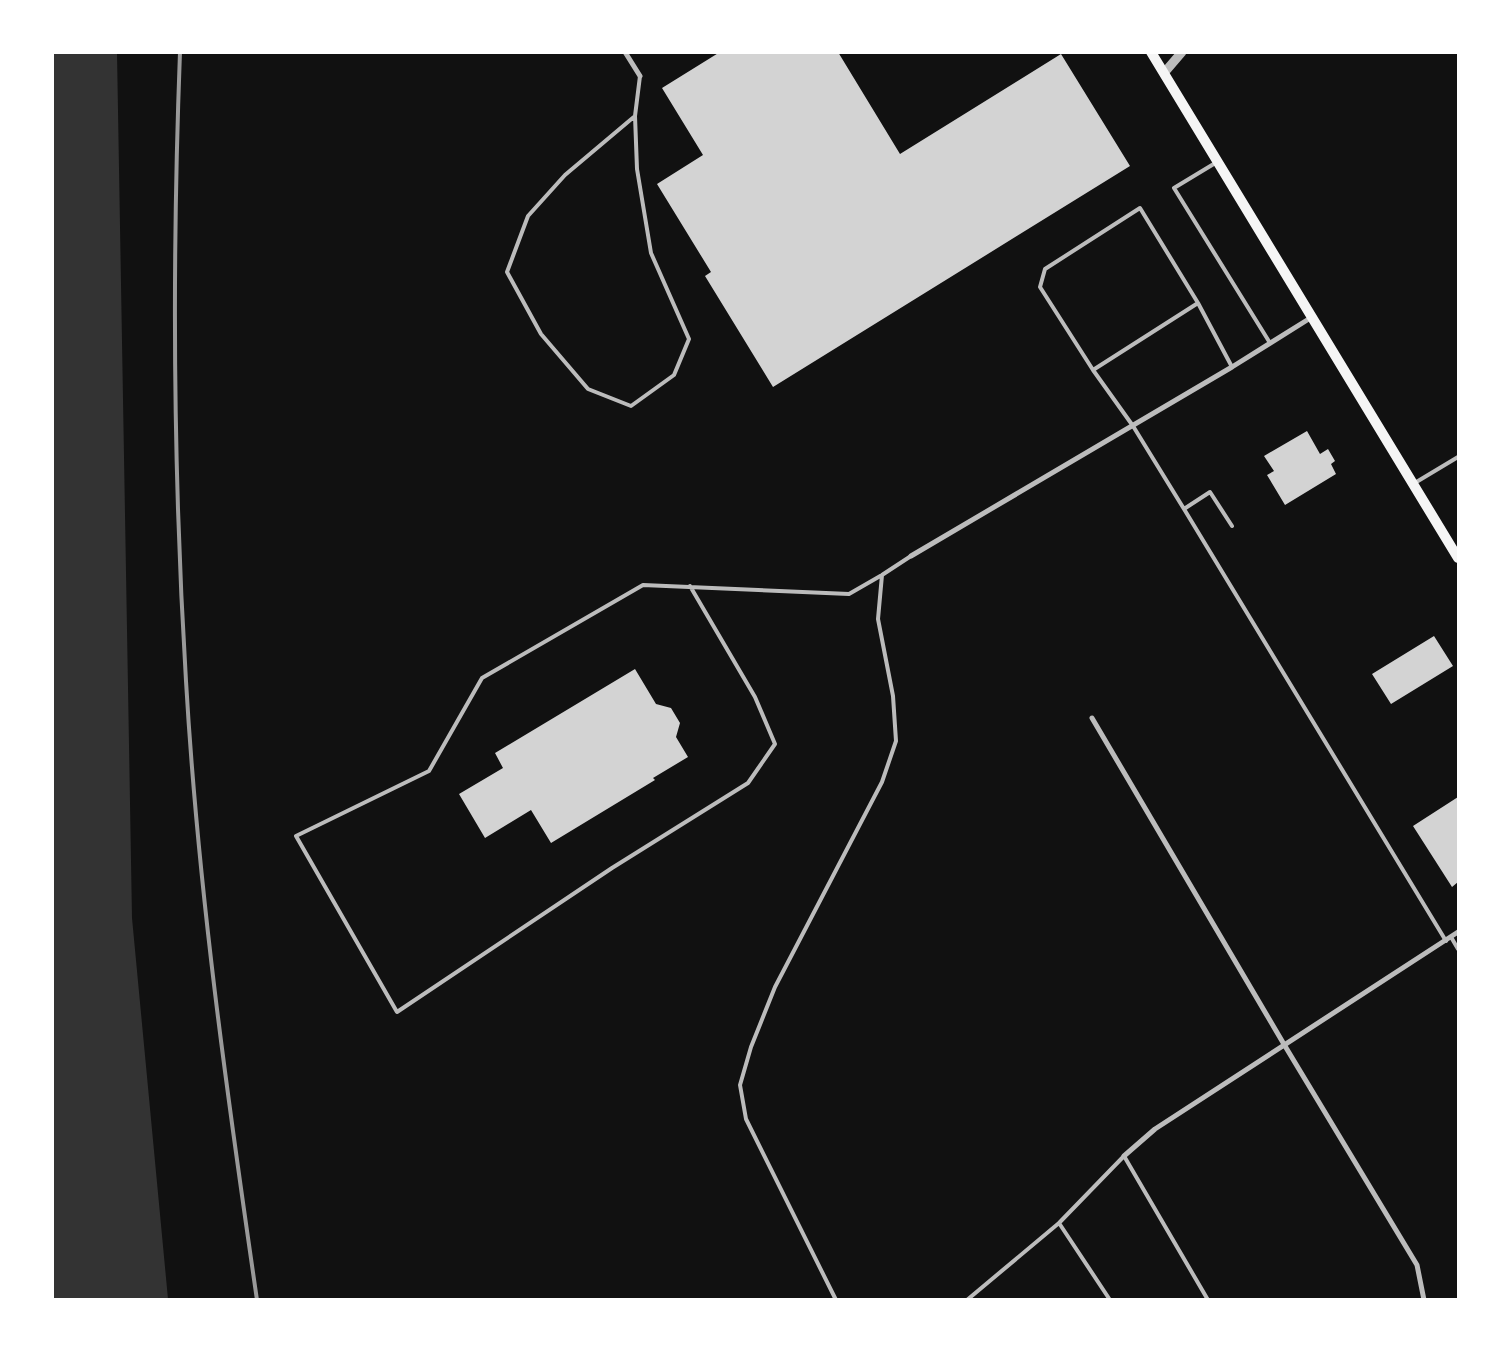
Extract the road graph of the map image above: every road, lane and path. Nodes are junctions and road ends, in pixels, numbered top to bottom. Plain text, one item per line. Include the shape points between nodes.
1 (626, 52) edge
2 (1151, 52) edge
3 (1182, 52) edge
4 (1164, 73) junction
5 (640, 76) joint
6 (635, 116) junction
7 (1217, 162) junction
8 (1198, 303) junction
9 (1312, 317) junction
10 (1270, 343) junction
11 (1232, 367) junction
12 (1093, 370) junction
13 (1133, 426) junction
14 (1458, 457) edge
15 (1414, 484) junction
16 (1184, 508) junction
17 (1232, 526) dead end
18 (911, 556) joint
19 (1458, 558) edge
20 (882, 576) junction
21 (690, 586) junction
22 (1092, 718) dead end
23 (1458, 932) edge
24 (1449, 939) junction
25 (1458, 950) edge
26 (1285, 1046) junction
27 (1124, 1156) junction
28 (1059, 1223) junction
29 (836, 1300) edge
30 (967, 1300) edge
31 (1110, 1300) edge
32 (1208, 1300) edge
33 (1424, 1300) edge

1 - 5 street
2 - 4 main road
3 - 4 street
4 - 7 main road
5 - 6 lane
6 - 6 lane via 637,169 651,253 689,339 674,375 631,406 588,389 541,334 507,272 528,216 566,175
7 - 9 main road
7 - 10 lane via 1174,188
8 - 11 lane
8 - 12 lane
8 - 12 lane via 1140,208 1045,269 1040,287
9 - 10 street
9 - 15 main road
10 - 11 street
11 - 13 street
12 - 13 lane
13 - 16 lane
13 - 18 street
14 - 15 lane
15 - 19 main road
16 - 17 lane via 1210,492
16 - 24 lane
18 - 20 lane
20 - 21 lane via 849,594
20 - 29 lane via 878,619 893,696 896,741 882,782 775,986 740,1085 746,1120
21 - 21 lane via 643,585 482,678 429,771 296,836 397,1012 612,868 748,783 775,744 755,697
22 - 26 street
23 - 24 street
24 - 25 lane
24 - 26 street
26 - 27 street via 1155,1129
26 - 33 street via 1418,1265
27 - 28 lane
27 - 32 lane
28 - 30 lane
28 - 31 lane

